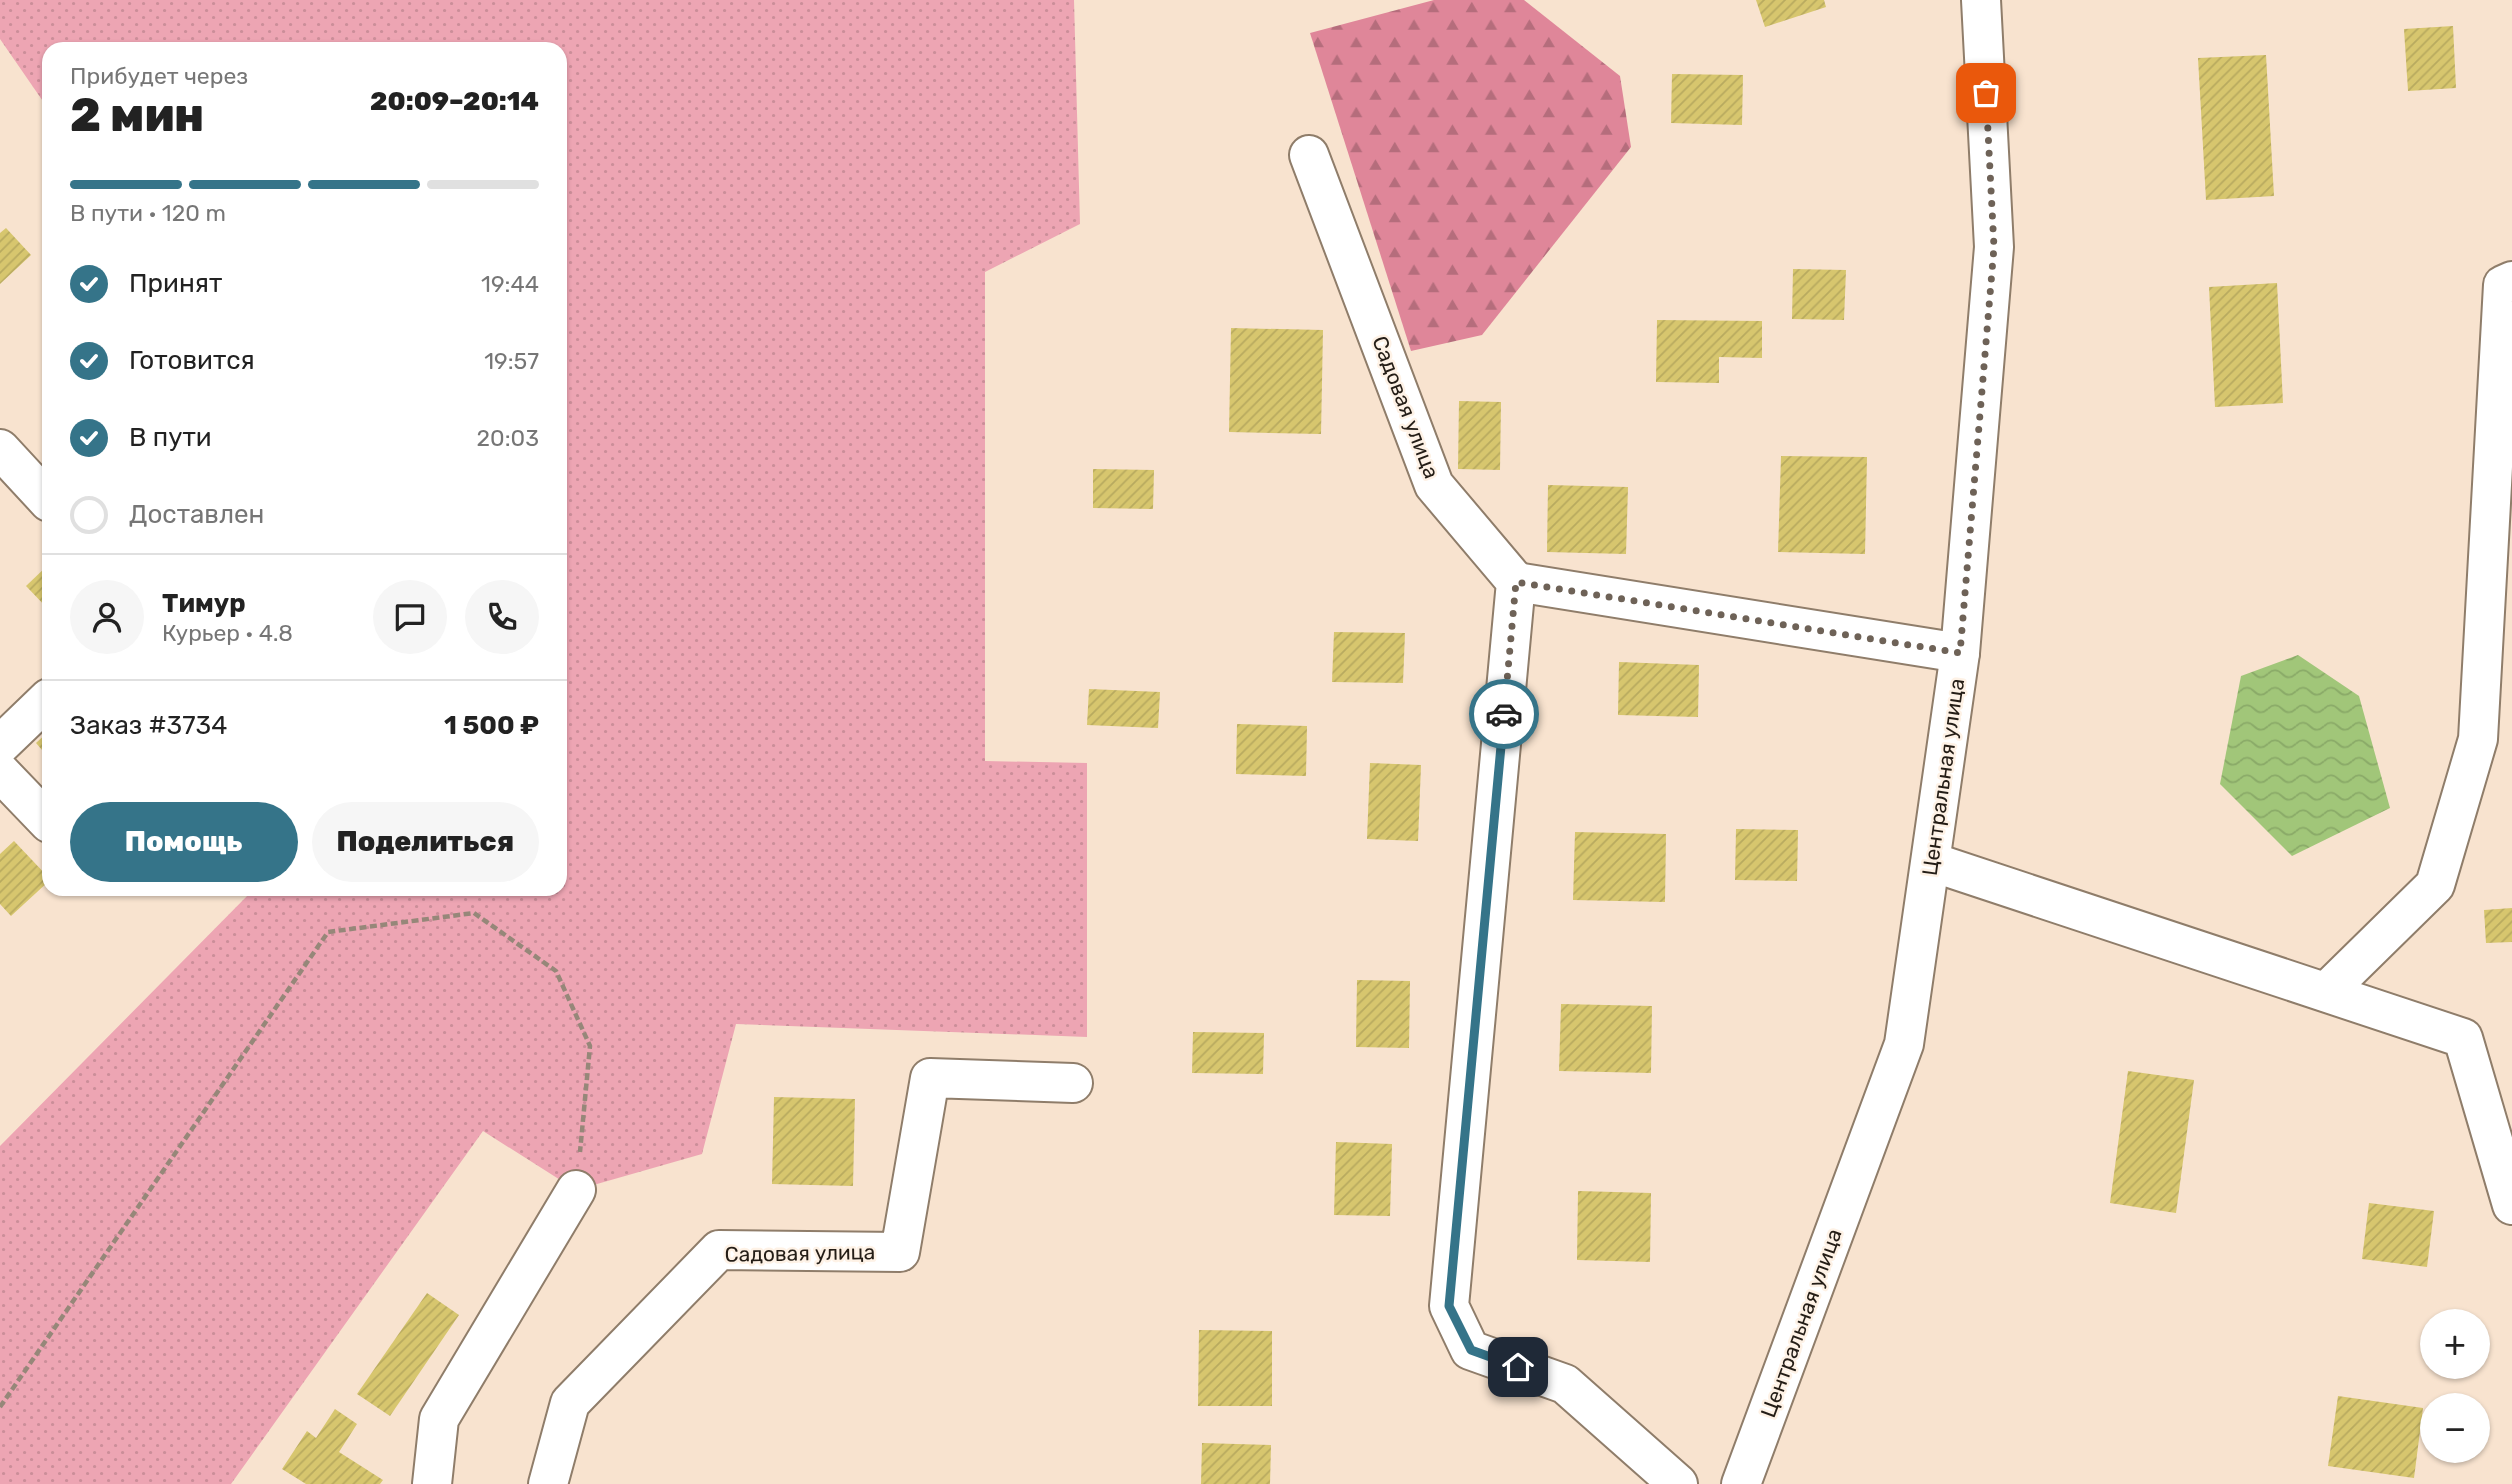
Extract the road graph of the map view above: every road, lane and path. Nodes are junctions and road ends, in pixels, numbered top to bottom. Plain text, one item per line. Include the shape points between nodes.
1 (1980, 0) edge
2 (1309, 155) dead end
3 (2512, 281) edge
4 (0, 449) edge
5 (42, 494) edge
6 (1516, 582) junction
7 (1960, 653) junction
8 (42, 705) edge
9 (0, 745) edge
10 (0, 772) edge
11 (42, 816) edge
12 (1932, 862) junction
13 (2326, 992) junction
14 (1073, 1083) dead end
15 (576, 1190) joint
16 (2512, 1205) edge
17 (0, 1407) edge
18 (432, 1484) edge
19 (548, 1484) edge
20 (1678, 1484) edge
21 (1741, 1484) edge

1 - 7 street, Центральная улица via 1994,247
2 - 6 street, Садовая улица via 1434,485
3 - 13 street via 2503,285 2478,739 2434,885
4 - 5 street
6 - 7 street
6 - 20 street via 1449,1306 1471,1350 1565,1384
7 - 12 street, Центральная улица
8 - 9 street
10 - 11 street
12 - 13 street
12 - 21 street, Центральная улица via 1904,1044
13 - 16 street via 2463,1038
14 - 19 street, Садовая улица via 930,1078 900,1252 719,1250 570,1403
15 - 17 path via 590,1046 556,971 474,913 328,932
15 - 18 street via 439,1419

